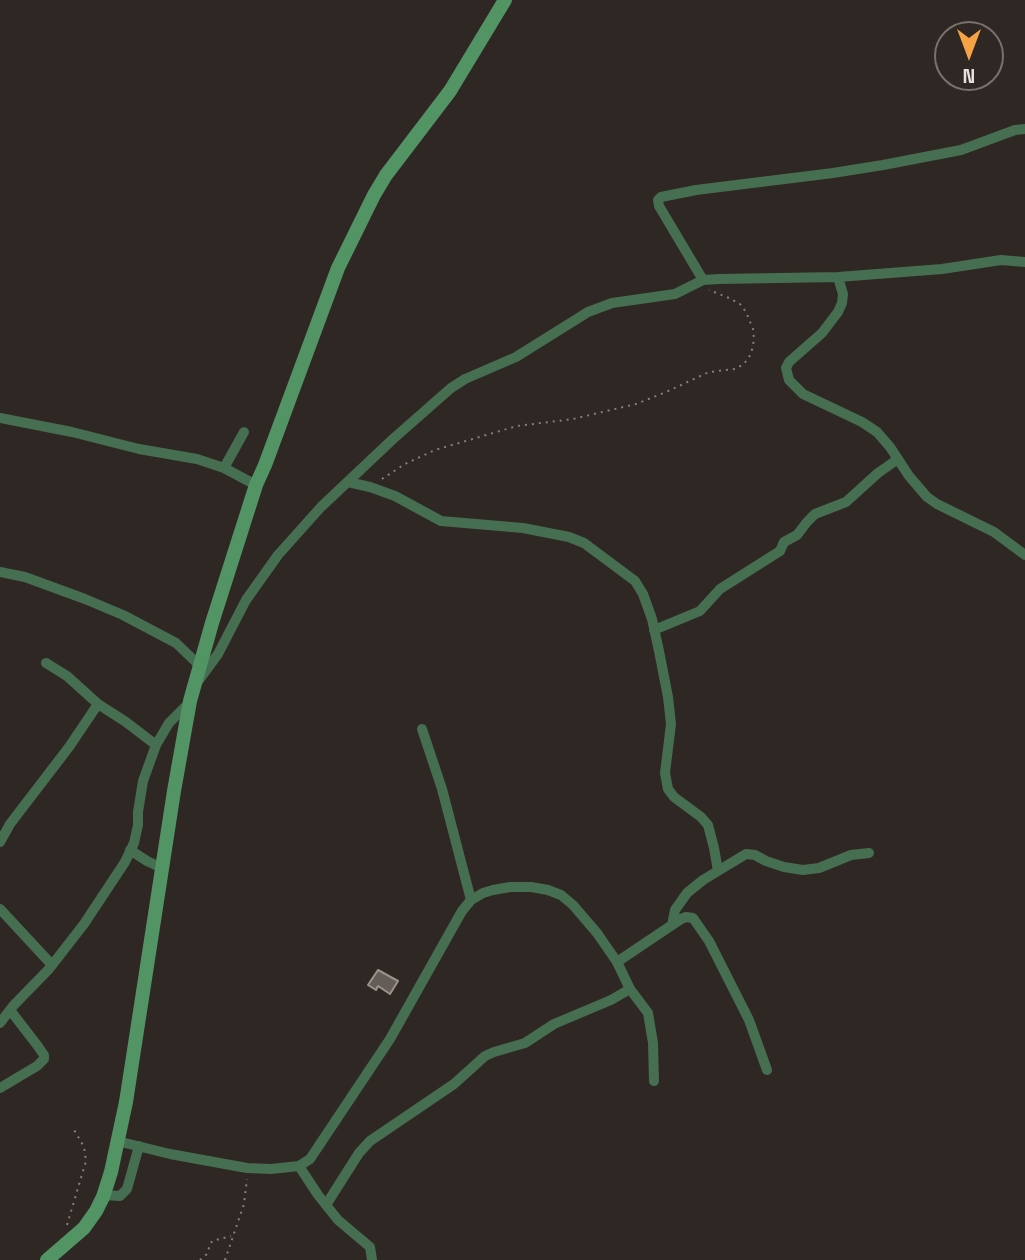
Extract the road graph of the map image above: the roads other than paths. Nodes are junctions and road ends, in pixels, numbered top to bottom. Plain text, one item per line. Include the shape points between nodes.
1 (505, 0) edge
2 (1025, 129) edge
3 (1025, 262) edge
4 (838, 276) junction
5 (703, 280) junction
6 (0, 418) edge
7 (244, 432) dead end
8 (898, 459) junction
9 (224, 468) junction
10 (348, 482) junction
11 (256, 485) junction
12 (1025, 555) edge
13 (0, 572) edge
14 (654, 630) junction
15 (46, 663) dead end
16 (200, 666) junction
17 (195, 687) junction
18 (190, 702) junction
19 (98, 704) junction
20 (422, 729) dead end
21 (156, 745) junction
22 (0, 842) edge
23 (130, 850) junction
24 (869, 853) dead end
25 (162, 868) junction
26 (718, 871) junction
27 (471, 900) junction
28 (0, 909) edge
29 (672, 925) junction
30 (617, 962) junction
31 (52, 965) junction
32 (631, 989) junction
33 (10, 1010) junction
34 (0, 1023) edge
35 (767, 1070) dead end
36 (654, 1081) dead end
37 (0, 1088) edge
38 (117, 1141) junction
39 (139, 1146) junction
40 (299, 1166) junction
41 (104, 1195) junction
42 (326, 1205) junction
43 (47, 1260) edge
44 (372, 1260) edge

1 - 11 street via 450,91 374,195 338,268
2 - 5 street via 961,150 883,165 661,197 659,206
3 - 4 street via 1001,260
4 - 5 street
4 - 8 street via 844,294 838,313 789,362 789,380 803,394 870,426
5 - 10 street via 676,294 600,307 516,357 465,379
6 - 9 street
7 - 9 street
8 - 12 street via 928,498
8 - 14 street via 846,502 815,514 780,551 720,589 700,611
9 - 11 street
10 - 14 street via 395,496 441,521 523,528 584,544 639,585
10 - 17 street via 278,555
11 - 16 street
13 - 16 street via 25,577 123,615 176,643
14 - 26 street via 671,724 665,773 668,789 708,825
15 - 19 street
16 - 17 street
17 - 18 street
18 - 21 street
18 - 25 street
19 - 21 street
19 - 22 street
20 - 27 street
21 - 23 street via 143,781
23 - 25 street
23 - 31 street via 98,904
24 - 26 street via 803,870 748,854
25 - 38 street
26 - 29 street via 683,897
27 - 30 street via 510,887 555,892 581,913
27 - 40 street via 347,1105 310,1159
28 - 31 street
29 - 30 street
29 - 35 street via 688,916 700,927 749,1020
30 - 32 street
31 - 33 street
32 - 36 street via 649,1017
32 - 42 street via 554,1024 520,1046 485,1056 454,1084 370,1141
33 - 34 street
33 - 37 street via 44,1058
38 - 39 street
38 - 41 street
39 - 40 street via 247,1168
39 - 41 street via 127,1189 120,1196
40 - 42 street
41 - 43 street via 84,1228
42 - 44 street via 370,1247

